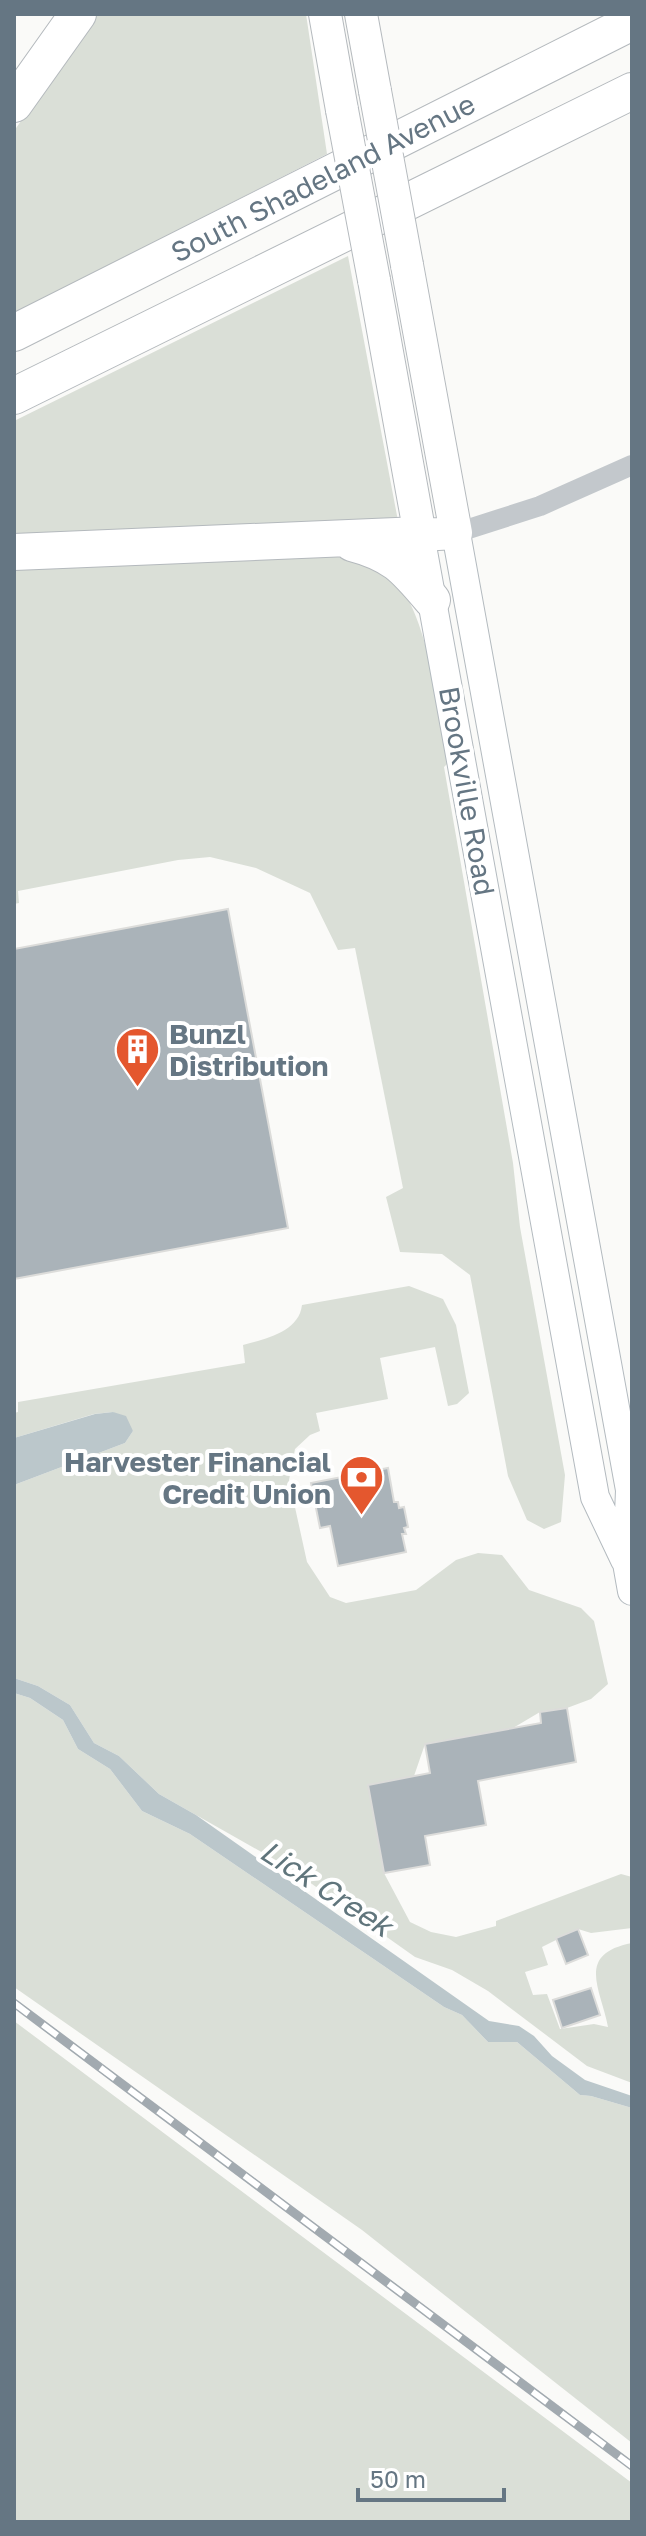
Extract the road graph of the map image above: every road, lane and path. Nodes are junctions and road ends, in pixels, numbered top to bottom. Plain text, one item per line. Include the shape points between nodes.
1 (78, 14) edge
2 (325, 14) edge
3 (361, 14) edge
4 (632, 22) edge
5 (632, 91) edge
6 (14, 104) edge
7 (14, 333) edge
8 (14, 396) edge
9 (632, 465) edge
10 (456, 533) junction
11 (420, 535) junction
12 (339, 540) junction
13 (14, 552) edge
14 (432, 600) junction
15 (629, 1562) edge
16 (632, 1591) edge

1 - 6 highway
2 - 11 main road, Brookville Road, bridge
3 - 10 main road, Brookville Road, bridge
4 - 7 highway, South Shadeland Avenue
5 - 8 highway, South Shadeland Avenue
9 - 10 street via 540,506
10 - 11 main road
10 - 15 main road, Brookville Road via 630,1490
11 - 12 highway
11 - 14 main road, Brookville Road
12 - 13 highway
12 - 14 highway via 378,550
14 - 15 main road, Brookville Road via 595,1497
15 - 16 main road, Brookville Road

